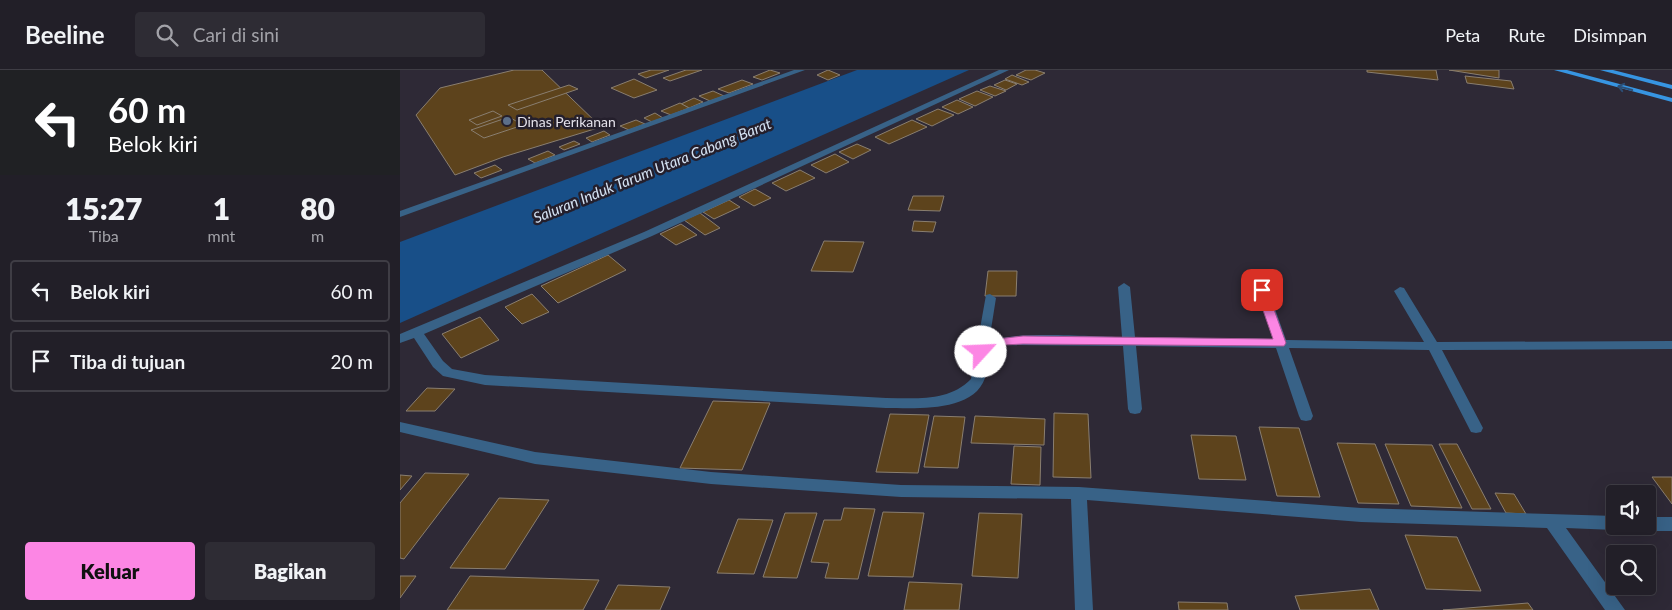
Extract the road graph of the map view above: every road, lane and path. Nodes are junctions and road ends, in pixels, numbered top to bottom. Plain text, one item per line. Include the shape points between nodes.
1 (801, 70) edge
2 (1005, 70) edge
3 (1558, 70) edge
4 (1604, 70) edge
5 (1672, 87) edge
6 (1672, 100) edge
7 (400, 214) edge
8 (1124, 287) dead end
9 (1262, 290) dead end
10 (1400, 291) dead end
11 (990, 298) dead end
12 (416, 332) junction
13 (400, 339) edge
14 (1128, 340) junction
15 (1280, 343) junction
16 (1672, 345) edge
17 (1433, 346) junction
18 (981, 352) junction
19 (1134, 409) dead end
20 (1306, 416) dead end
21 (400, 427) edge
22 (1476, 428) dead end
23 (1079, 494) junction
24 (1551, 522) junction
25 (1606, 523) edge
26 (1656, 524) edge
27 (1672, 524) edge
28 (1084, 610) edge
29 (1616, 610) edge

1 - 7 street
2 - 12 street via 648,234
6 -> 3 main road
4 - 5 main road
8 - 14 street
9 - 15 street
10 - 17 street
11 - 18 street
12 - 13 street
12 - 18 street via 448,373 485,380 886,403 941,401 964,394 978,381
14 - 15 street
14 - 18 street via 1001,341
14 - 19 street
15 - 17 street
15 - 20 street
16 - 17 street
17 - 22 street
21 - 23 street via 535,458 711,478 901,491
23 - 24 street via 1361,515
23 - 28 street
24 - 25 street
24 - 29 street
26 - 27 street

